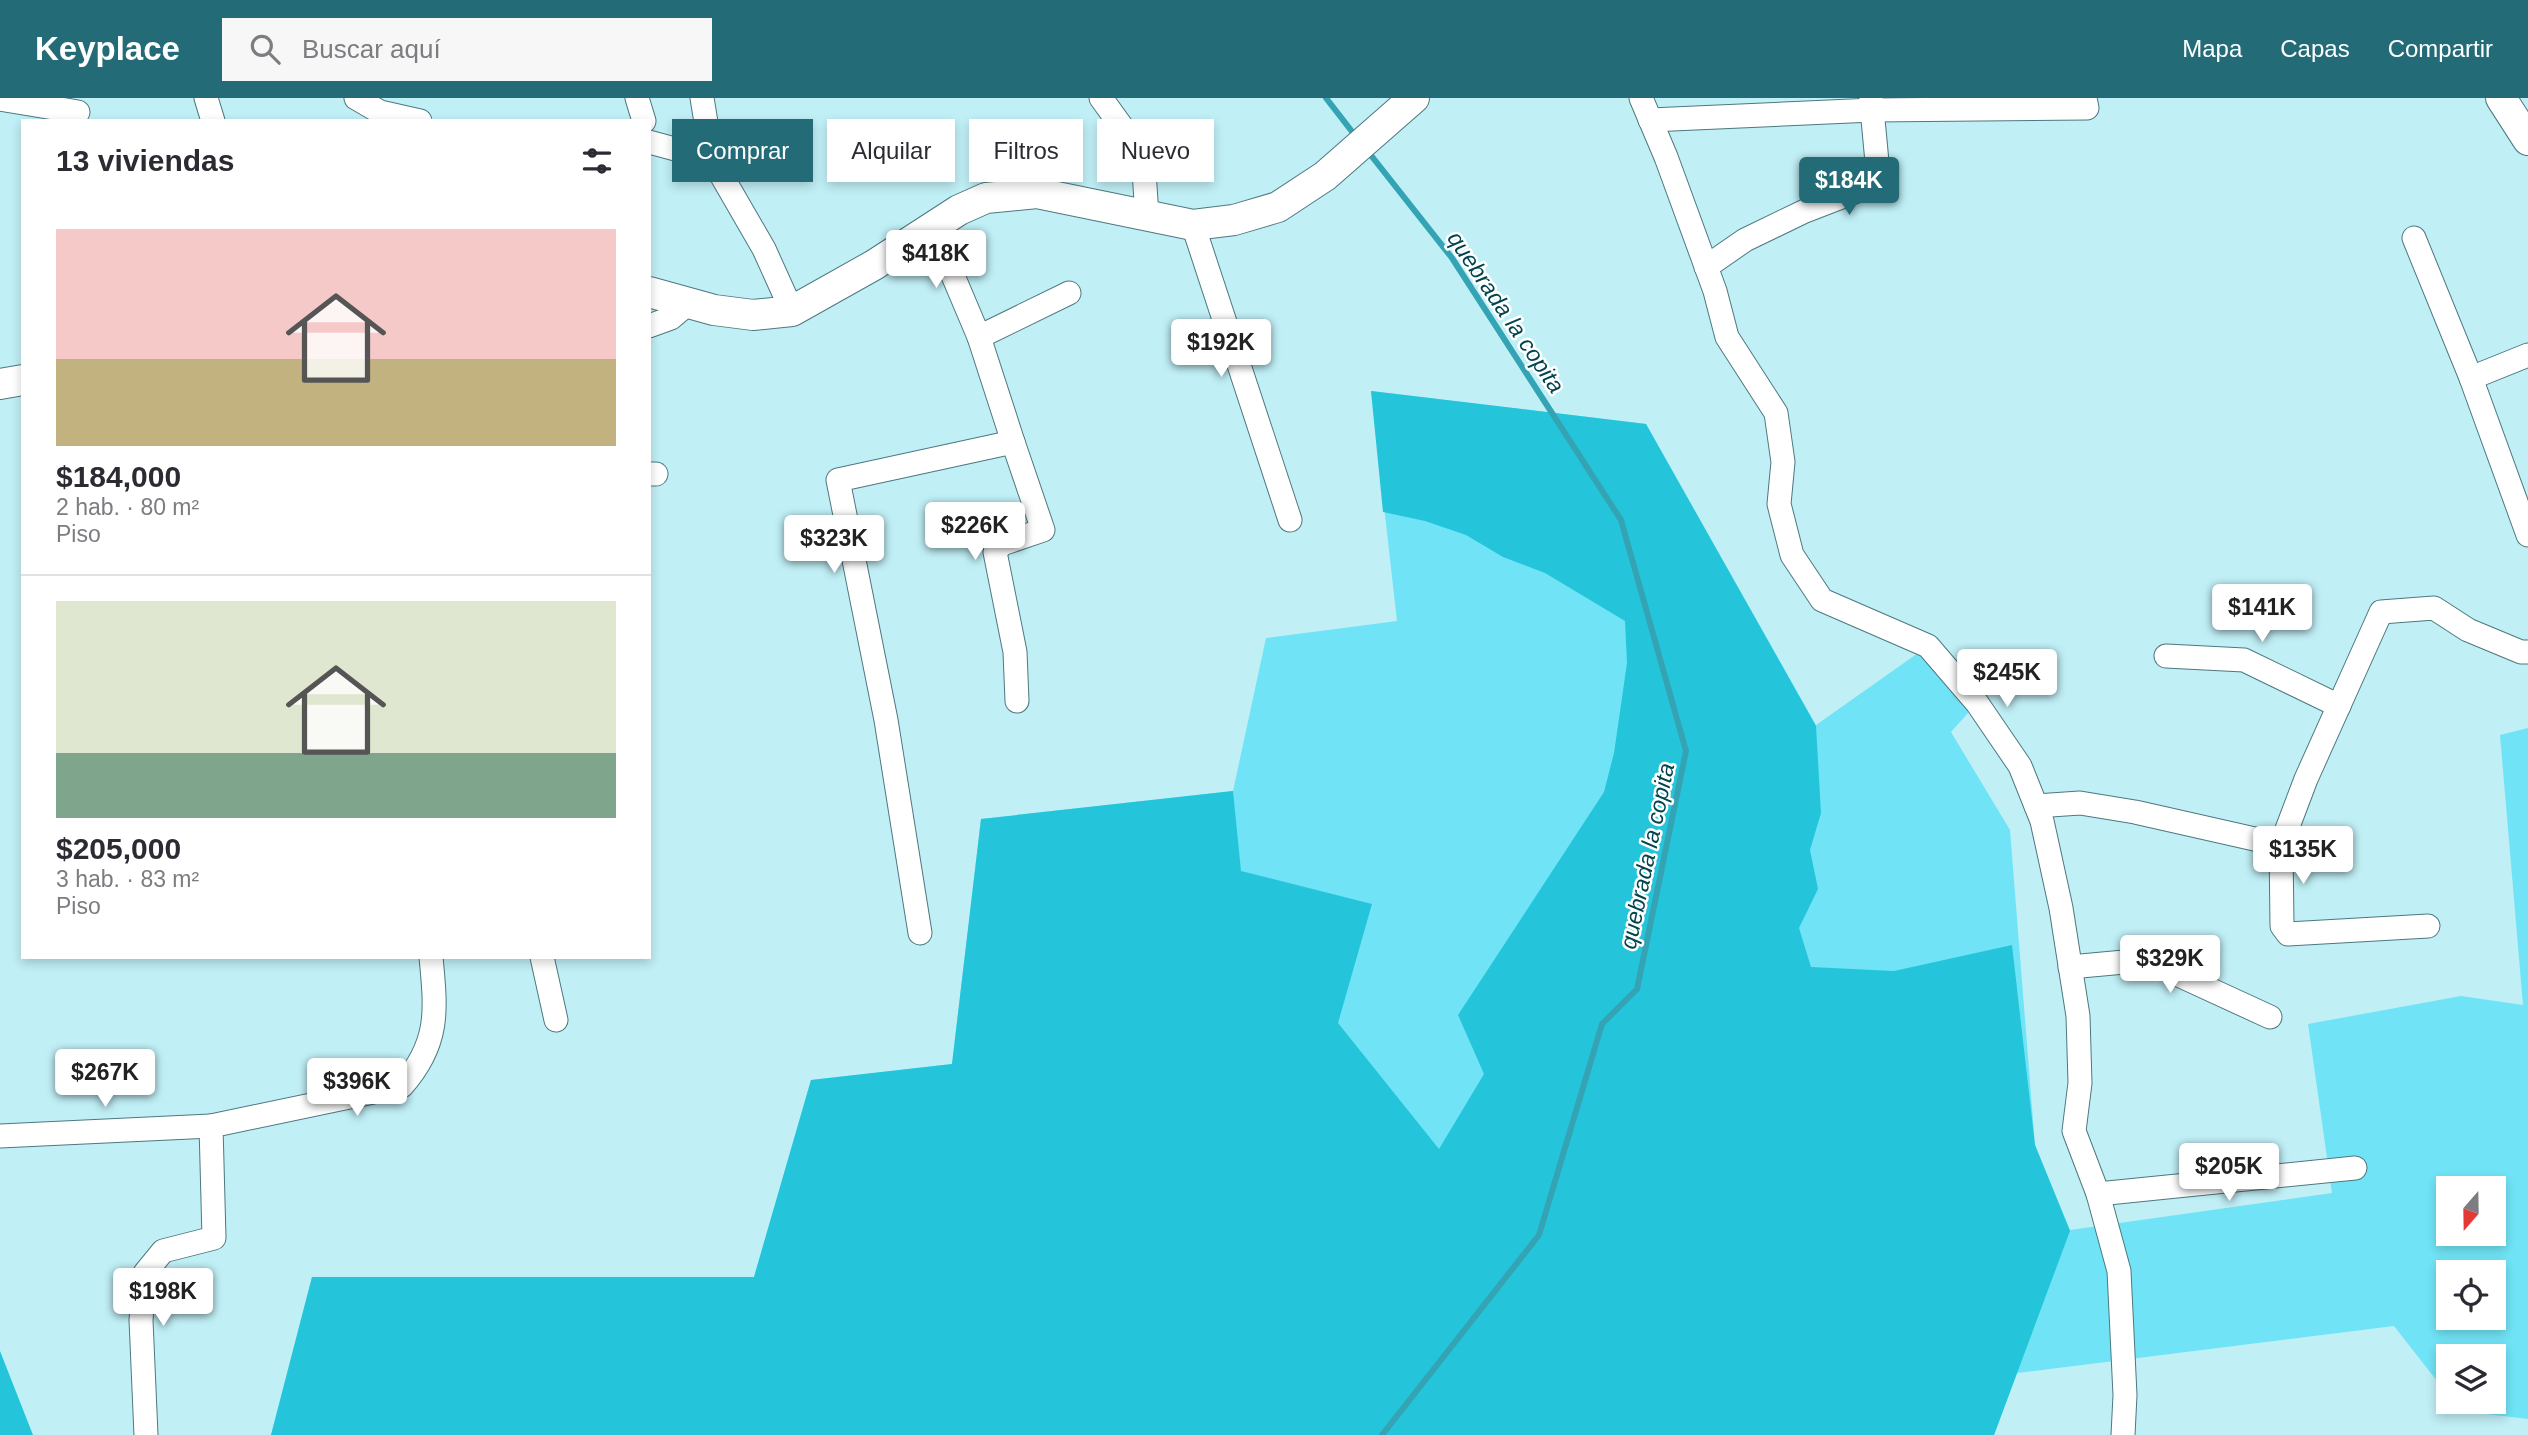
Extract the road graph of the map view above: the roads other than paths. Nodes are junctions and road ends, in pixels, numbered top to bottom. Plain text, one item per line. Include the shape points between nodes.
1 (206, 98) edge
2 (356, 98) edge
3 (637, 98) edge
4 (702, 98) edge
5 (1101, 98) edge
6 (1414, 98) edge
7 (1641, 98) edge
8 (2085, 98) edge
9 (2501, 98) edge
10 (0, 99) edge
11 (1872, 104) edge
12 (377, 105) edge
13 (78, 112) dead end
14 (213, 119) edge
15 (415, 119) edge
16 (643, 119) edge
17 (705, 119) edge
18 (1650, 120) junction
19 (651, 137) edge
20 (2528, 140) edge
21 (672, 145) edge
22 (725, 182) edge
23 (1146, 216) junction
24 (1193, 225) junction
25 (932, 226) junction
26 (2414, 238) dead end
27 (1706, 267) junction
28 (651, 293) edge
29 (1069, 293) dead end
30 (690, 303) junction
31 (792, 311) junction
32 (651, 325) edge
33 (979, 337) junction
34 (2528, 355) edge
35 (2471, 378) junction
36 (21, 380) edge
37 (0, 384) edge
38 (1013, 442) junction
39 (1290, 520) dead end
40 (2525, 520) edge
41 (2528, 652) edge
42 (2166, 656) dead end
43 (1017, 701) dead end
44 (2339, 706) junction
45 (2036, 806) junction
46 (2281, 845) junction
47 (2428, 926) dead end
48 (920, 933) dead end
49 (431, 959) edge
50 (542, 959) edge
51 (2070, 967) junction
52 (2270, 1017) dead end
53 (556, 1020) dead end
54 (211, 1126) junction
55 (0, 1136) edge
56 (2355, 1168) dead end
57 (2098, 1194) junction
58 (146, 1435) edge
59 (2123, 1435) edge

1 - 14 street
2 - 12 street
3 - 16 street
4 - 17 street
5 - 23 street via 1143,156
6 - 24 main road via 1325,176 1278,206 1234,220
7 - 18 street
8 - 11 street via 2087,108
9 - 20 main road
10 - 13 street
11 - 18 street
11 - 27 street via 1877,162 1862,189 1745,240
12 - 15 street
18 - 27 street
19 - 21 street
22 - 31 street via 764,249
23 - 24 main road
23 - 25 main road via 1037,193 986,198
24 - 39 street
25 - 31 main road
25 - 33 street
26 - 35 street
27 - 45 street via 1727,337 1776,413 1783,462 1779,504 1792,555 1822,600 1928,646 1977,703 2020,766
28 - 30 main road
29 - 33 street
30 - 31 main road via 753,314
30 - 32 street via 671,318
33 - 38 street
34 - 35 street
35 - 40 street
36 - 37 main road
38 - 43 street via 1043,530 1002,544 996,552 1015,652
38 - 48 street via 838,480 886,720
41 - 44 street via 2468,630 2434,608 2381,612
42 - 44 street via 2244,660
44 - 46 street
45 - 46 street via 2080,803 2122,809
45 - 51 street
46 - 47 street via 2282,926 2288,934
49 - 54 street via 436,1007 429,1042 419,1067 402,1086
50 - 53 street
51 - 52 street via 2146,960
51 - 57 street via 2078,1016 2080,1083 2074,1131
54 - 55 street
54 - 58 street via 214,1238 163,1251 145,1273 141,1320
56 - 57 street
57 - 59 street via 2119,1271

